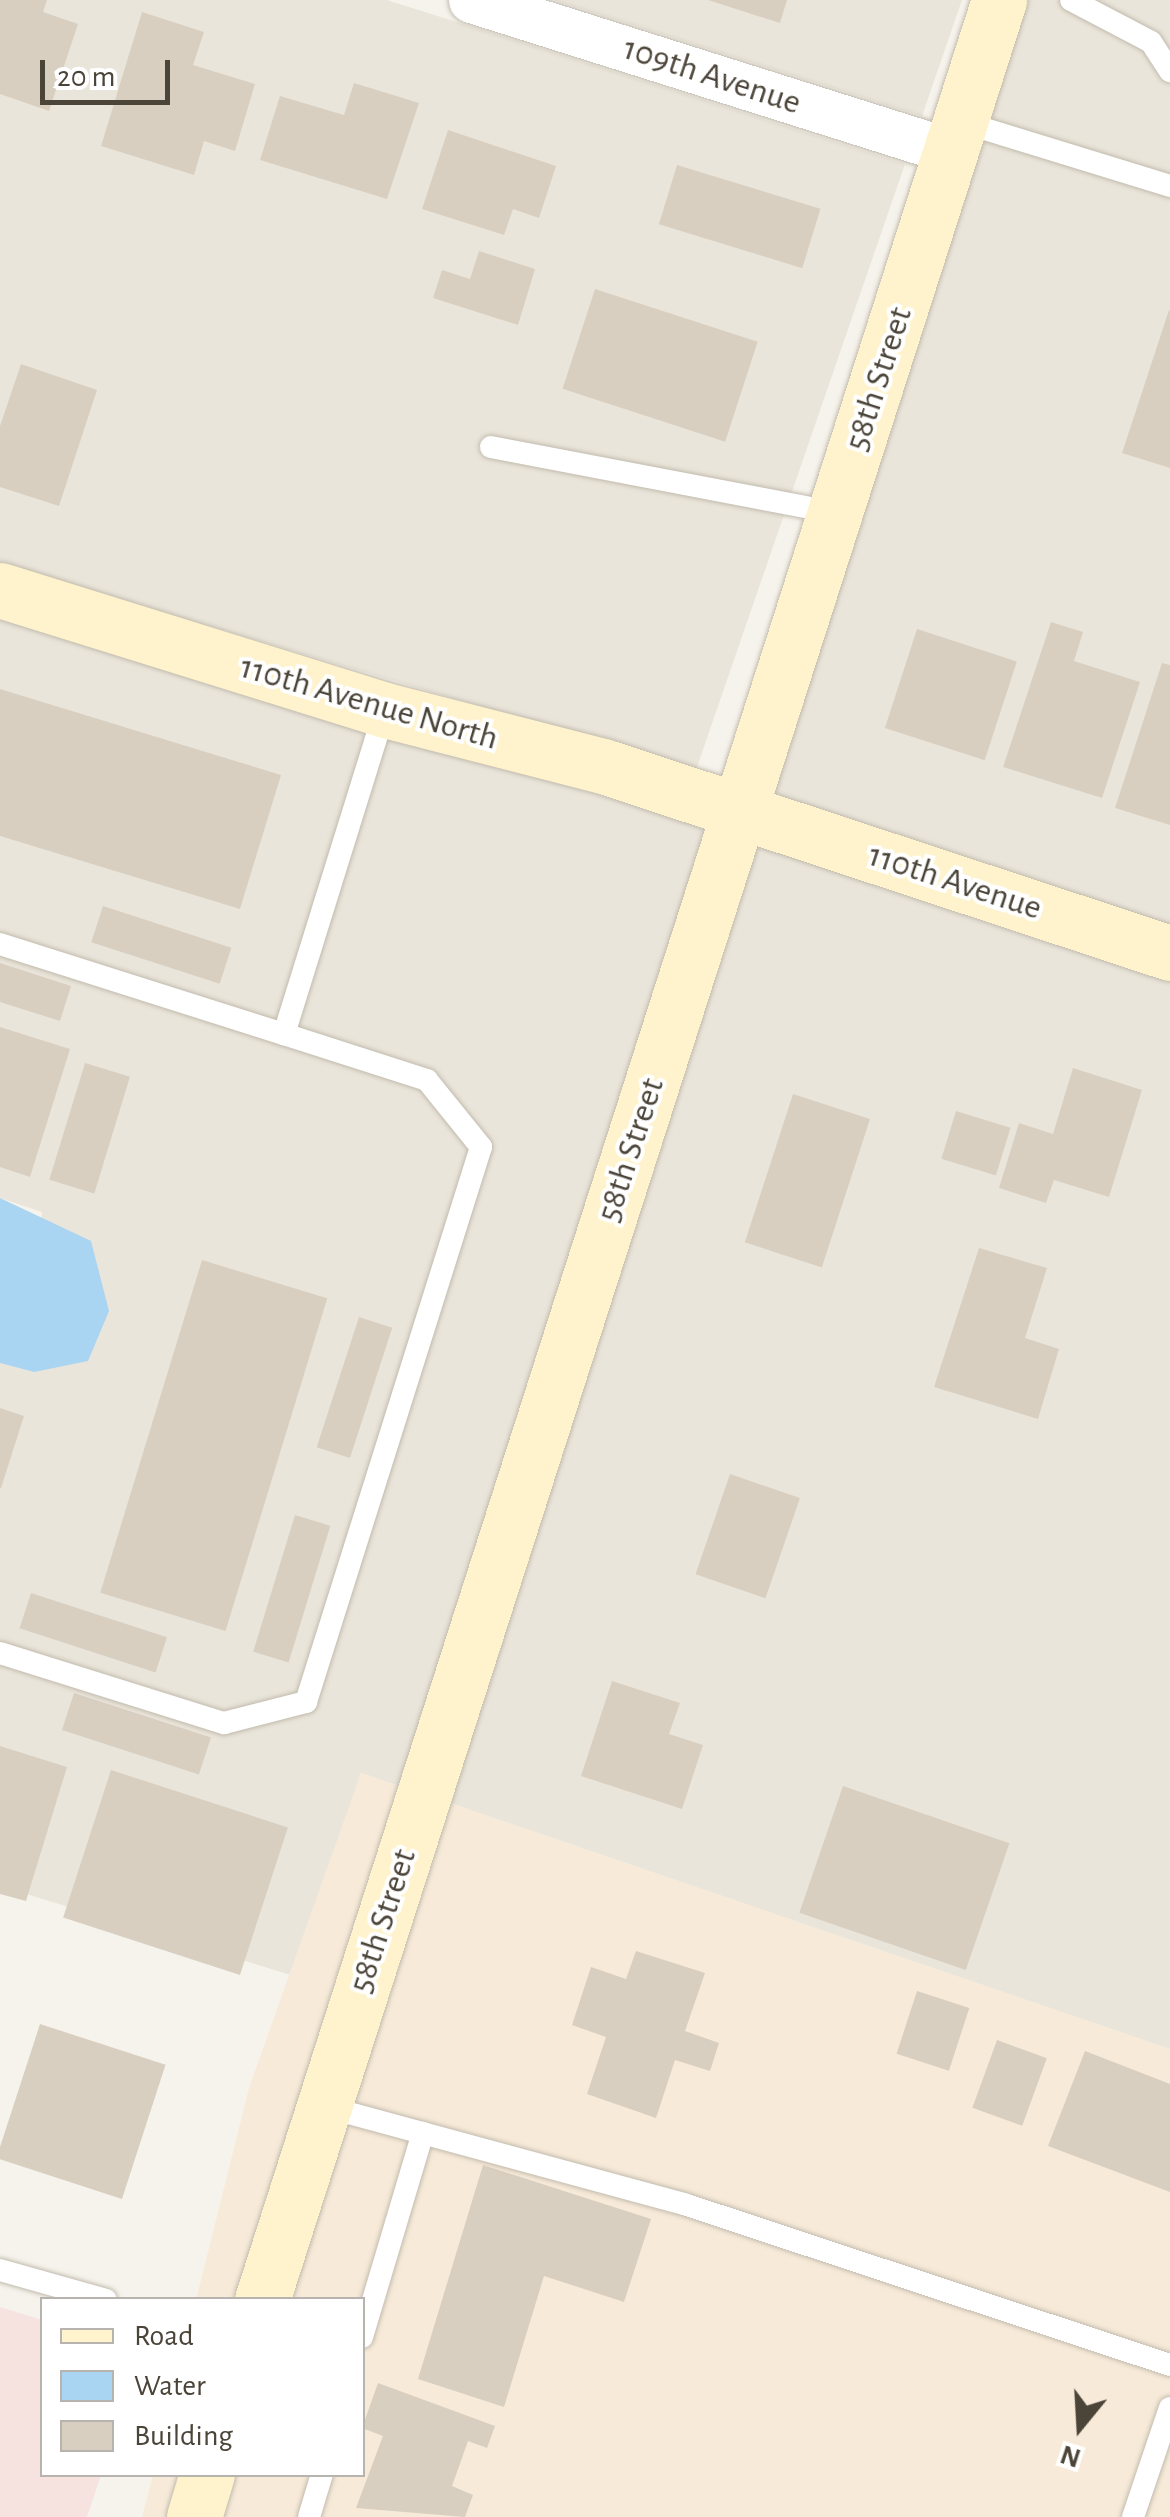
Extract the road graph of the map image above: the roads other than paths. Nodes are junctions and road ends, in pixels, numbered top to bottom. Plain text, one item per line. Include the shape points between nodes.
1 (471, 0) edge
2 (998, 0) edge
3 (1070, 0) edge
4 (1170, 72) edge
5 (957, 137) junction
6 (1170, 186) edge
7 (491, 447) dead end
8 (836, 513) junction
9 (0, 590) edge
10 (385, 710) junction
11 (740, 811) junction
12 (0, 944) edge
13 (1170, 953) edge
14 (284, 1034) junction
15 (0, 1653) edge
16 (323, 2106) junction
17 (423, 2133) junction
18 (0, 2270) edge
19 (95, 2297) edge
20 (263, 2297) edge
21 (365, 2327) edge
22 (1170, 2365) edge
23 (1170, 2408) edge
24 (207, 2477) edge
25 (321, 2477) edge
26 (195, 2517) edge
27 (309, 2517) edge
28 (1133, 2517) edge

1 - 5 street, 109th Avenue
2 - 5 street, 58th Street
3 - 4 lane via 1151,42
5 - 6 lane
5 - 8 street, 58th Street
7 - 8 lane
8 - 11 street, 58th Street
9 - 10 street, 110th Avenue North
10 - 11 street, 110th Avenue North
10 - 14 lane
11 - 13 street, 110th Avenue
11 - 16 street, 58th Street
12 - 14 lane
14 - 15 lane via 427,1080 481,1148 306,1702 224,1724
16 - 17 lane
16 - 20 street, 58th Street
17 - 21 lane
17 - 22 lane via 684,2204
18 - 19 lane
23 - 28 lane
24 - 26 street
25 - 27 lane

